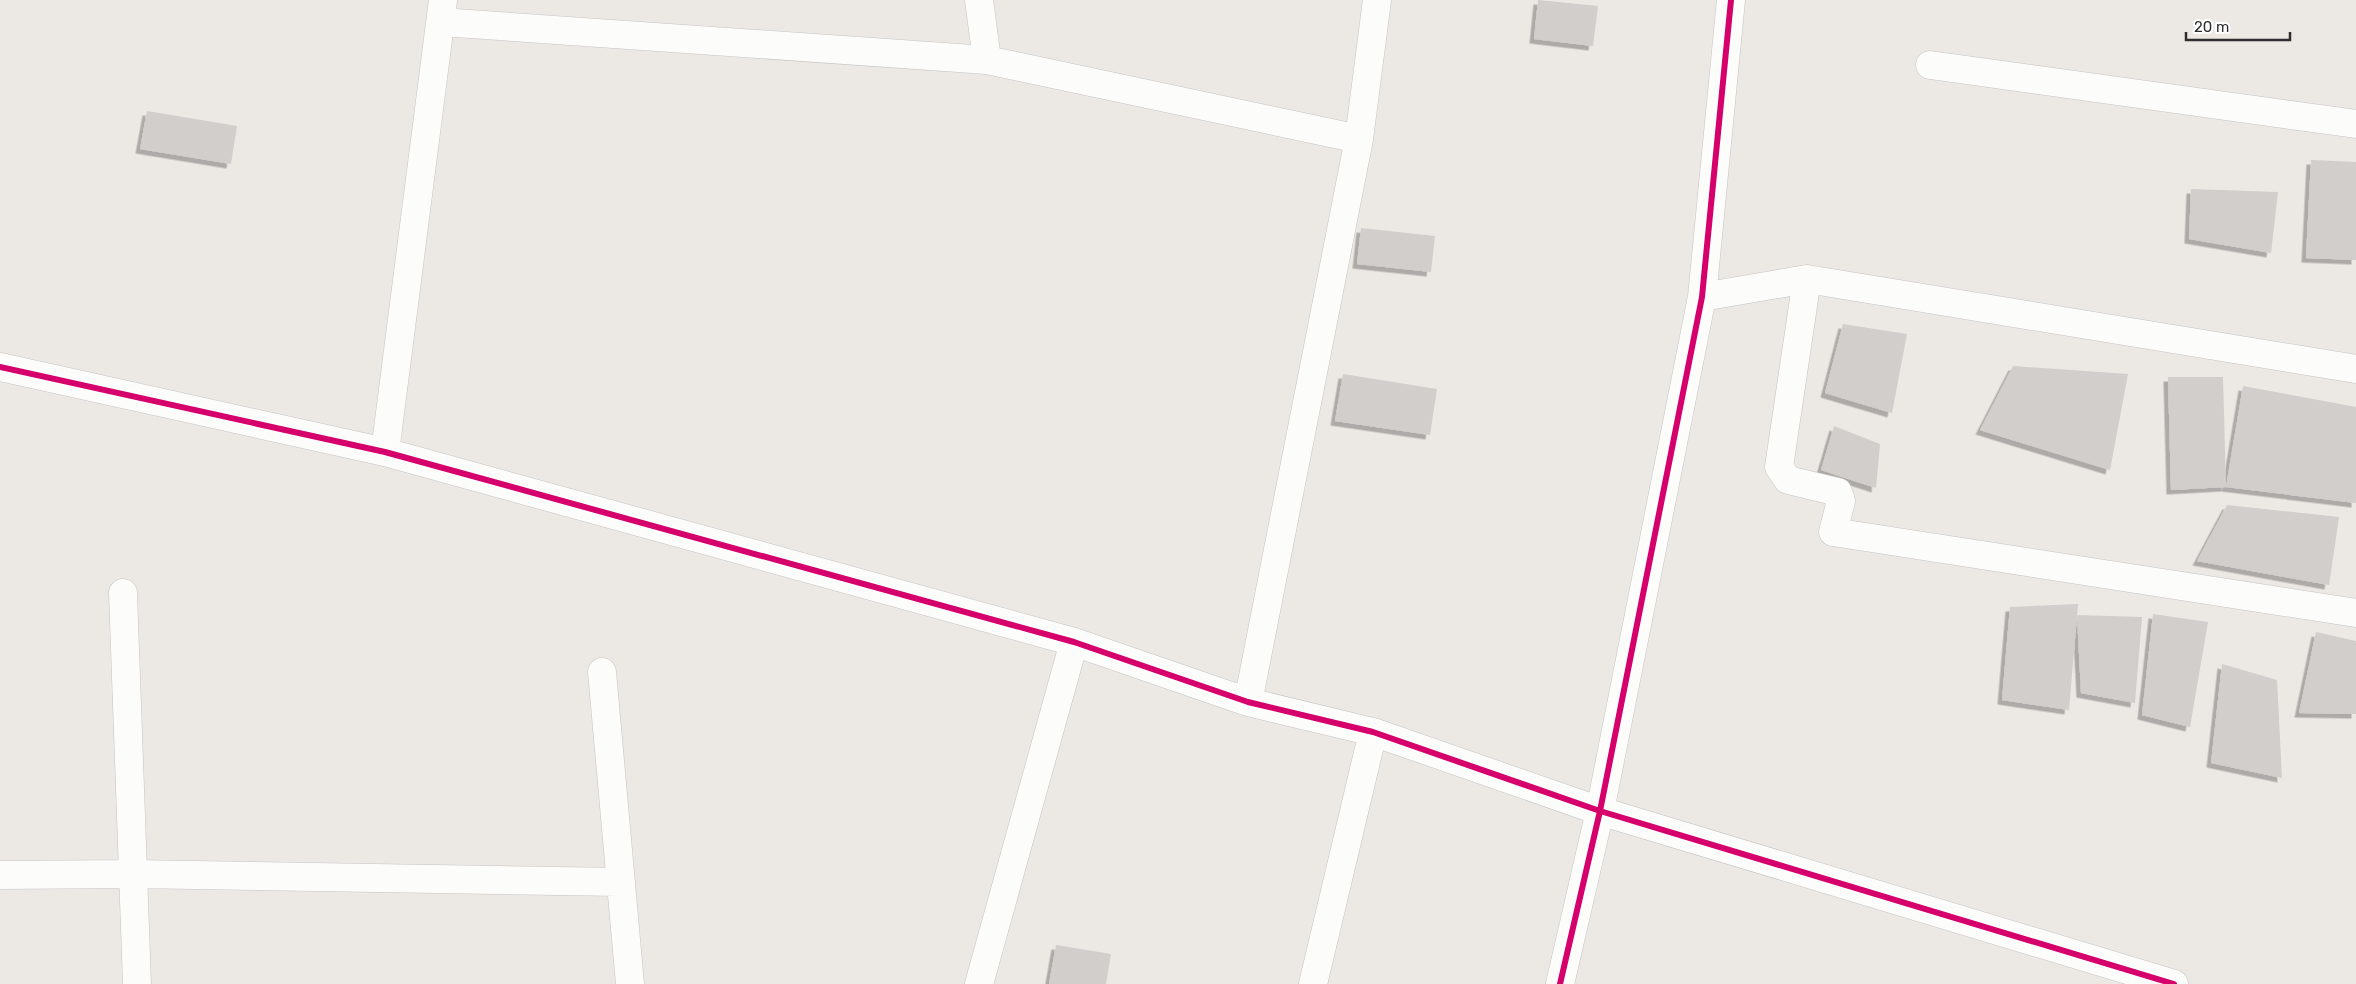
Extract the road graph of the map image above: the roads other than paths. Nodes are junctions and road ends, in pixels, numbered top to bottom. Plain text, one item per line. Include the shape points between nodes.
1 (979, 0) edge
2 (1377, 0) edge
3 (1731, 0) edge
4 (442, 11) edge
5 (987, 60) junction
6 (1930, 65) dead end
7 (2356, 124) edge
8 (1359, 139) junction
9 (1807, 279) junction
10 (1702, 297) junction
11 (0, 367) edge
12 (2356, 368) edge
13 (385, 452) junction
14 (123, 593) dead end
15 (2356, 613) edge
16 (1074, 642) junction
17 (602, 672) dead end
18 (1248, 702) junction
19 (1373, 732) junction
20 (1600, 811) junction
21 (132, 874) junction
22 (0, 875) edge
23 (621, 882) junction
24 (137, 984) edge
25 (630, 984) edge
26 (979, 984) edge
27 (1313, 984) edge
28 (1560, 984) edge
29 (2174, 984) edge

1 - 5 street
2 - 8 street
3 - 10 street
4 - 5 street
4 - 13 street
5 - 8 street
6 - 7 street
8 - 18 street
9 - 10 street
9 - 12 street
9 - 15 street via 1779,467 1788,480 1838,492 1841,501 1833,532
10 - 20 street
11 - 13 street
13 - 16 street
14 - 21 street
16 - 18 street
16 - 26 street
17 - 23 street
18 - 19 street
19 - 20 street
19 - 27 street
20 - 28 street
20 - 29 street
21 - 22 street
21 - 23 street
21 - 24 street
23 - 25 street

